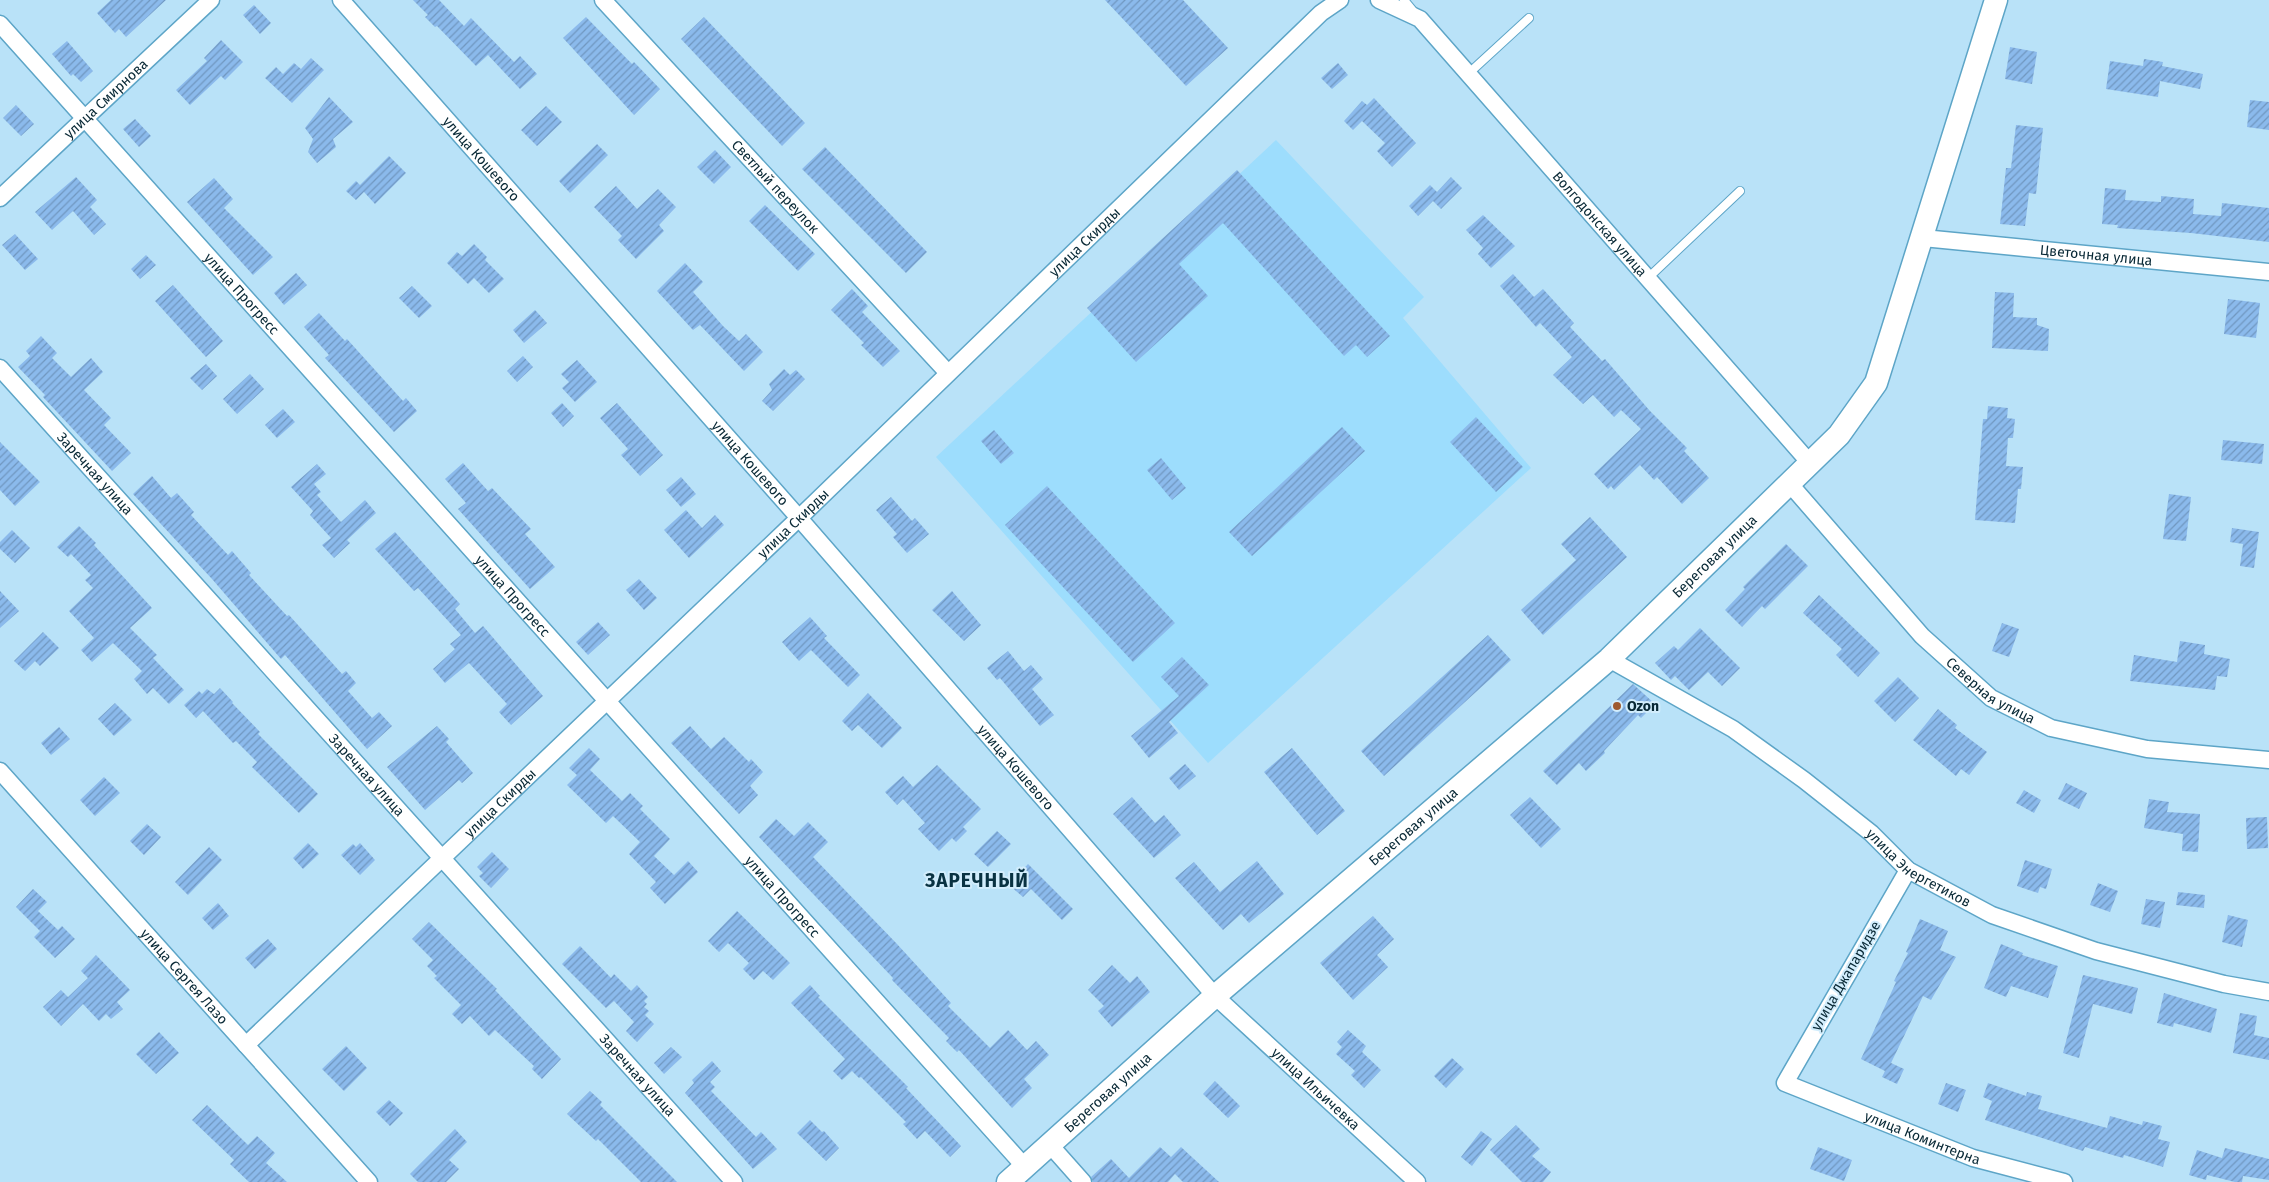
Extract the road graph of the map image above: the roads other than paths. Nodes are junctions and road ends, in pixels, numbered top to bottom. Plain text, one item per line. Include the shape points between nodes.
1 (211, 0) edge
2 (340, 0) edge
3 (603, 0) edge
4 (1340, 0) edge
5 (1379, 0) edge
6 (1404, 0) edge
7 (1996, 0) edge
8 (1529, 18) dead end
9 (1420, 19) junction
10 (0, 24) edge
11 (1468, 74) junction
12 (85, 118) junction
13 (1740, 191) dead end
14 (0, 198) edge
15 (1923, 238) junction
16 (2269, 272) edge
17 (1648, 278) junction
18 (0, 368) edge
19 (948, 373) junction
20 (1809, 462) junction
21 (1788, 483) junction
22 (799, 518) junction
23 (1609, 659) junction
24 (607, 701) junction
25 (2269, 760) edge
26 (0, 771) edge
27 (442, 858) junction
28 (1908, 870) junction
29 (2269, 992) edge
30 (1215, 996) junction
31 (246, 1045) junction
32 (1784, 1083) joint
33 (1051, 1146) junction
34 (1025, 1167) junction
35 (369, 1182) edge
36 (734, 1182) edge
37 (1008, 1182) edge
38 (1083, 1182) edge
39 (1417, 1182) edge
40 (2064, 1182) edge

1 - 12 street, улица Смирнова
2 - 22 street, улица Кошевого
3 - 19 street, Светлый переулок
4 - 19 street, улица Скирды via 1314,20
5 - 9 street, Волгодонская улица
6 - 9 lane
7 - 15 main road, Береговая улица
8 - 11 lane
9 - 11 street, Волгодонская улица
10 - 12 street, улица Прогресс
11 - 17 street, Волгодонская улица
12 - 14 street, улица Смирнова
12 - 24 street, улица Прогресс
13 - 17 lane
15 - 16 street, Цветочная улица
15 - 20 main road, Береговая улица via 1876,383 1839,435
17 - 20 street, Волгодонская улица
18 - 27 street, Заречная улица
19 - 22 street, улица Скирды
20 - 21 main road, Береговая улица
21 - 23 main road, Береговая улица
21 - 25 street, Северная улица via 1922,636 1991,698 2051,728 2147,749
22 - 24 street, улица Скирды
22 - 30 street, улица Кошевого
23 - 28 street, улица Энергетиков via 1734,729 1871,833
23 - 30 main road, Береговая улица
24 - 27 street, улица Скирды
24 - 34 street, улица Прогресс
26 - 31 street, улица Сергея Лазо
27 - 31 street, улица Скирды
27 - 36 street, Заречная улица
28 - 29 street, улица Энергетиков via 1992,915 2096,951 2224,984
28 - 32 street, улица Джапаридзе
30 - 33 main road, Береговая улица
30 - 39 street, улица Ильичевка
31 - 35 street, улица Сергея Лазо
32 - 40 street, улица Коминтерна via 1973,1158
33 - 34 main road, Береговая улица
33 - 38 street
34 - 37 main road, Береговая улица

